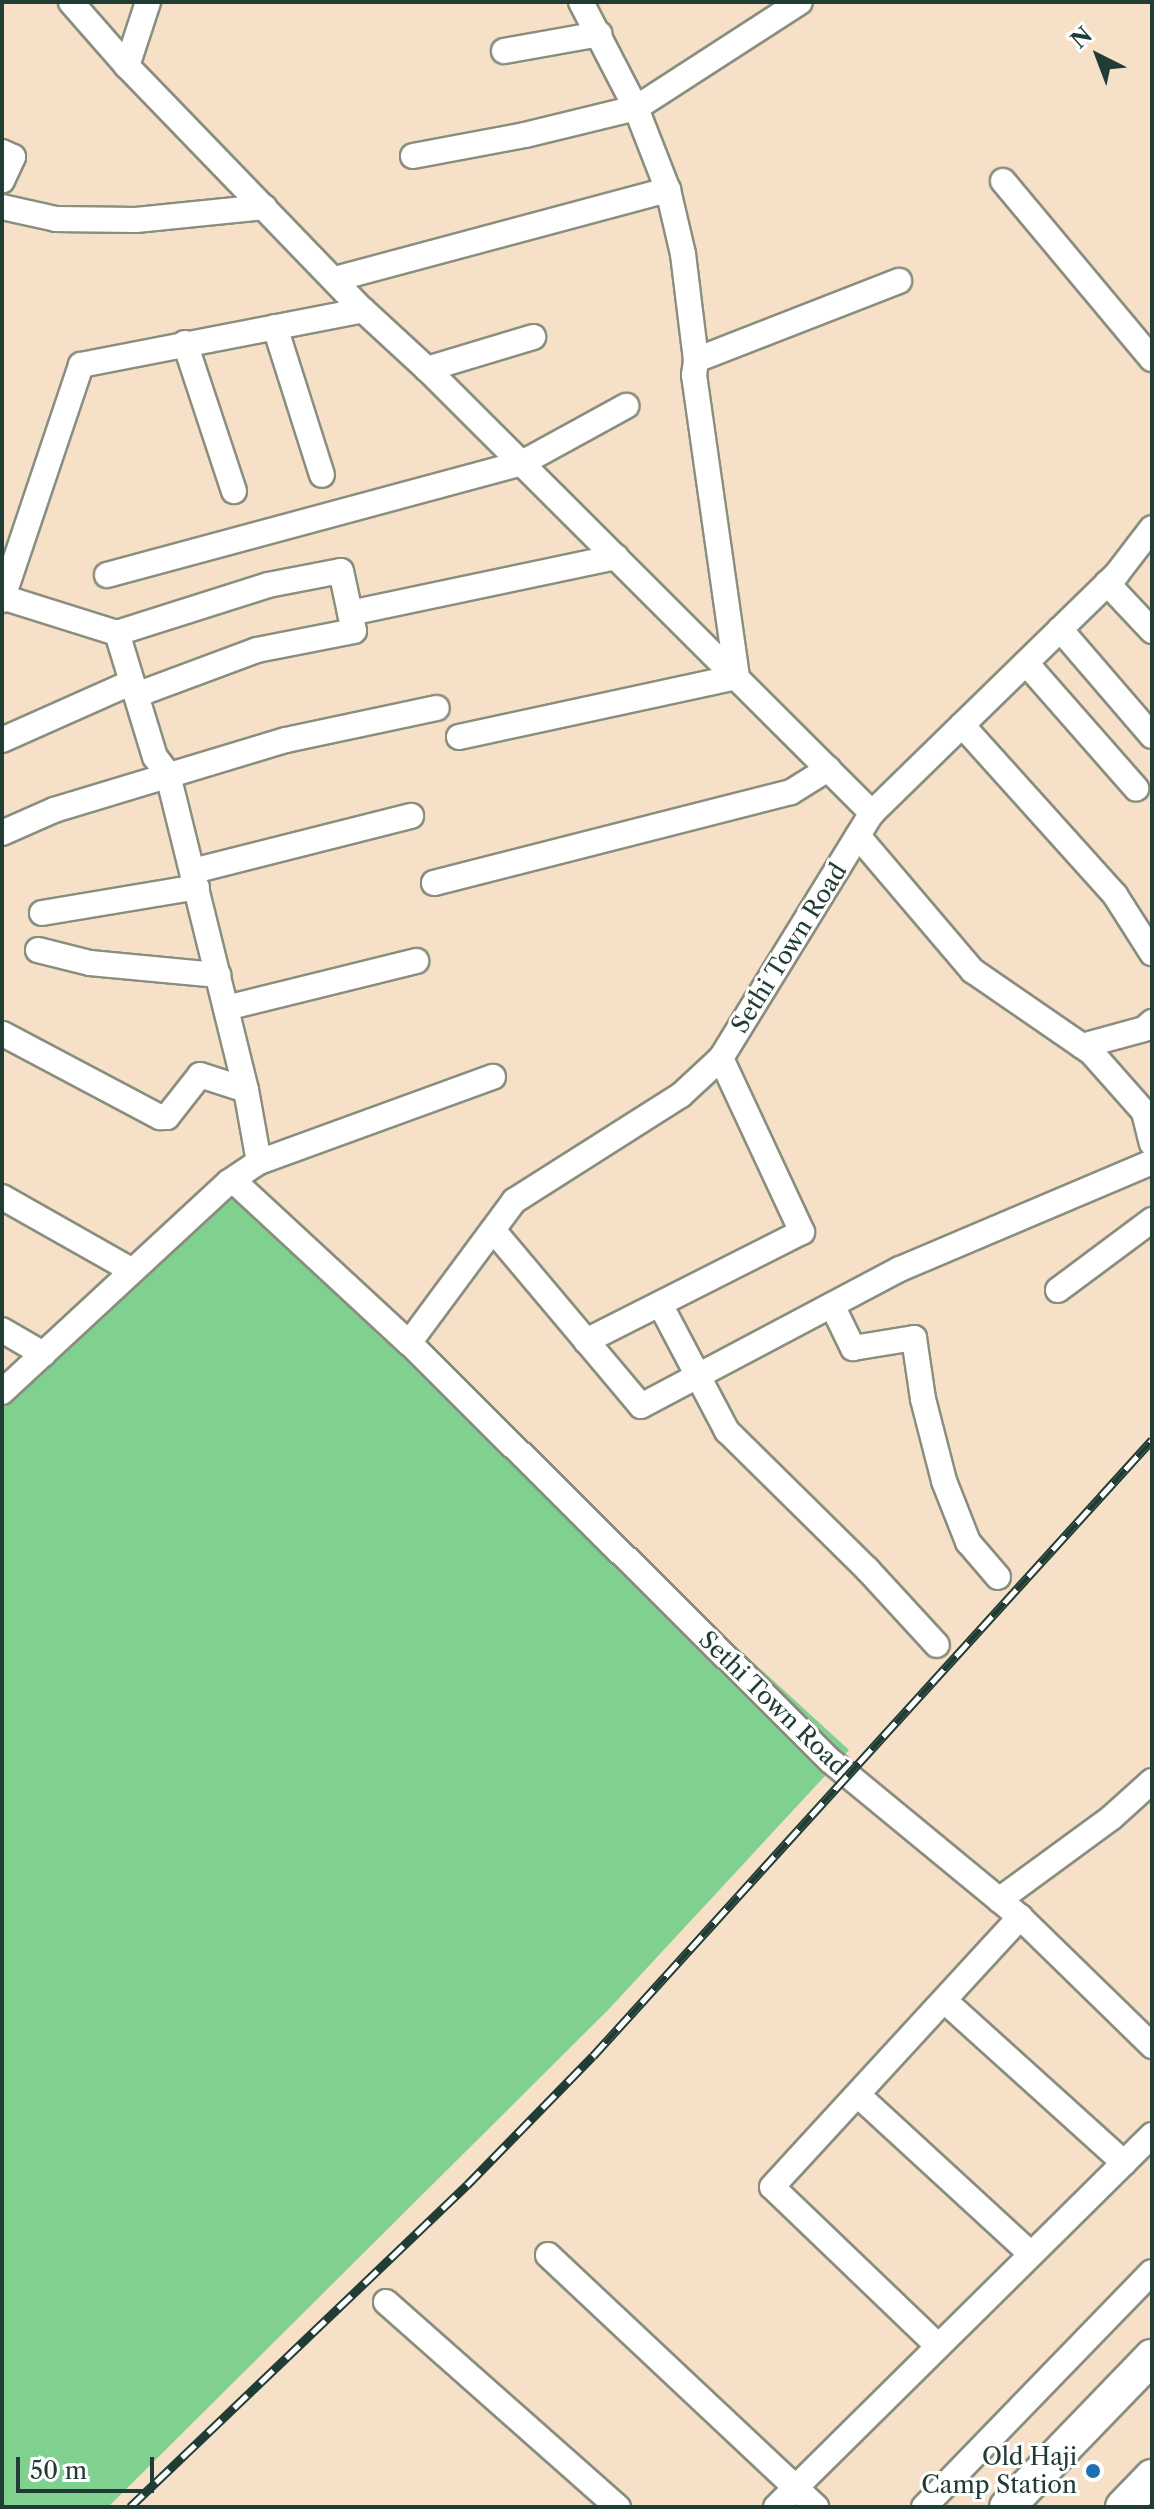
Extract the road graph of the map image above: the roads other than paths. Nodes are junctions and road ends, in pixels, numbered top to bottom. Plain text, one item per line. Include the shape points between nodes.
1 (71, 2) edge
2 (148, 2) edge
3 (581, 2) edge
4 (800, 2) edge
5 (599, 34) junction
6 (504, 51) dead end
7 (127, 66) junction
8 (636, 108) junction
9 (2, 152) edge
10 (413, 156) dead end
11 (2, 181) edge
12 (1003, 181) dead end
13 (668, 190) junction
14 (2, 207) edge
15 (264, 207) junction
16 (335, 279) junction
17 (899, 281) dead end
18 (363, 310) junction
19 (275, 327) junction
20 (533, 337) dead end
21 (185, 343) junction
22 (1152, 359) edge
23 (696, 360) junction
24 (427, 369) junction
25 (626, 406) dead end
26 (522, 463) junction
27 (322, 475) dead end
28 (234, 491) dead end
29 (1152, 528) edge
30 (616, 557) junction
31 (107, 575) dead end
32 (1107, 583) junction
33 (2, 598) edge
34 (350, 613) junction
35 (1060, 629) junction
36 (1152, 631) edge
37 (117, 633) junction
38 (1026, 663) junction
39 (737, 677) junction
40 (134, 689) junction
41 (437, 708) dead end
42 (962, 725) junction
43 (1152, 736) edge
44 (459, 737) dead end
45 (2, 740) edge
46 (828, 769) junction
47 (168, 774) junction
48 (1136, 788) dead end
49 (872, 813) junction
50 (411, 816) dead end
51 (2, 833) edge
52 (858, 836) junction
53 (195, 879) junction
54 (434, 883) dead end
55 (42, 913) dead end
56 (38, 950) dead end
57 (1152, 953) edge
58 (416, 961) dead end
59 (218, 975) junction
60 (226, 1008) junction
61 (1152, 1022) edge
62 (3, 1034) edge
63 (1082, 1046) junction
64 (721, 1058) junction
65 (493, 1077) dead end
66 (246, 1090) junction
67 (1152, 1143) edge
68 (259, 1162) junction
69 (1152, 1162) edge
70 (229, 1182) junction
71 (2, 1197) edge
72 (1152, 1220) edge
73 (493, 1230) junction
74 (133, 1271) junction
75 (1058, 1290) dead end
76 (660, 1304) junction
77 (832, 1305) junction
78 (2, 1330) edge
79 (586, 1341) junction
80 (409, 1343) junction
81 (43, 1354) junction
82 (696, 1377) junction
83 (2, 1392) edge
84 (998, 1577) dead end
85 (937, 1645) dead end
86 (1152, 1781) edge
87 (999, 1900) junction
88 (1020, 1917) junction
89 (946, 2002) junction
90 (1152, 2046) edge
91 (858, 2095) junction
92 (1152, 2135) edge
93 (1124, 2163) junction
94 (1030, 2253) junction
95 (548, 2255) dead end
96 (1152, 2272) edge
97 (386, 2302) dead end
98 (937, 2345) junction
99 (1152, 2357) edge
100 (1152, 2477) edge
101 (795, 2487) junction
102 (618, 2507) edge
103 (776, 2507) edge
104 (816, 2507) edge
105 (924, 2507) edge
106 (1007, 2507) edge
107 (1123, 2507) edge

1 - 7 street
2 - 7 street
3 - 5 street
4 - 8 street
5 - 6 street
5 - 8 street
7 - 15 street
8 - 10 street
8 - 13 street
9 - 11 street via 13,157
12 - 22 street
13 - 16 street
13 - 23 street via 683,254
14 - 15 street via 56,219 136,220
15 - 16 street
16 - 18 street
17 - 23 street
18 - 19 street
18 - 24 street
19 - 21 street
19 - 27 street
20 - 24 street
21 - 28 street
21 - 33 street via 81,365
23 - 39 street
24 - 26 street
25 - 26 street
26 - 30 street
26 - 31 street
29 - 32 street, Sethi Town Road
30 - 34 street
30 - 39 street
32 - 35 street, Sethi Town Road
32 - 36 street
33 - 37 street
34 - 37 street via 341,571 268,585
34 - 40 street via 354,631 257,650
35 - 38 street, Sethi Town Road
35 - 43 street
37 - 40 street
38 - 42 street, Sethi Town Road
38 - 48 street
39 - 44 street
39 - 46 street
40 - 45 street
40 - 47 street via 155,757
41 - 47 street via 286,740
42 - 49 street, Sethi Town Road
42 - 57 street via 1115,895
46 - 49 street
46 - 54 street via 791,792
47 - 51 street via 54,810
47 - 53 street
49 - 52 street, Sethi Town Road
50 - 53 street
52 - 63 street via 973,971
52 - 64 street, Sethi Town Road
53 - 55 street
53 - 59 street
56 - 59 street via 90,963
58 - 60 street
59 - 60 street
60 - 66 street
61 - 63 street via 1144,1029
62 - 66 street via 160,1117 167,1117 200,1075
63 - 67 street via 1144,1112
64 - 73 street, Sethi Town Road via 681,1095 514,1201
64 - 76 street via 802,1232
65 - 68 street
66 - 68 street
68 - 70 street
69 - 77 street via 900,1269
70 - 74 street
70 - 80 street, Sethi Town Road
71 - 74 street
72 - 75 street
73 - 79 street
73 - 80 street, Sethi Town Road
74 - 81 street
76 - 79 street
76 - 82 street
77 - 82 street
77 - 84 street via 853,1348 914,1338 944,1481 968,1542
78 - 81 street
79 - 82 street via 641,1406
80 - 87 street, Sethi Town Road via 832,1762
81 - 83 street
82 - 85 street via 727,1431
86 - 87 street via 1111,1818
87 - 88 street, Sethi Town Road
88 - 89 street
88 - 90 street, Sethi Town Road
89 - 91 street
89 - 93 street
91 - 94 street
91 - 98 street via 772,2187
92 - 93 street
93 - 94 street
94 - 98 street
95 - 101 street
96 - 105 street
97 - 102 street
98 - 101 street
99 - 106 highway
100 - 107 highway
101 - 103 street
101 - 104 street

